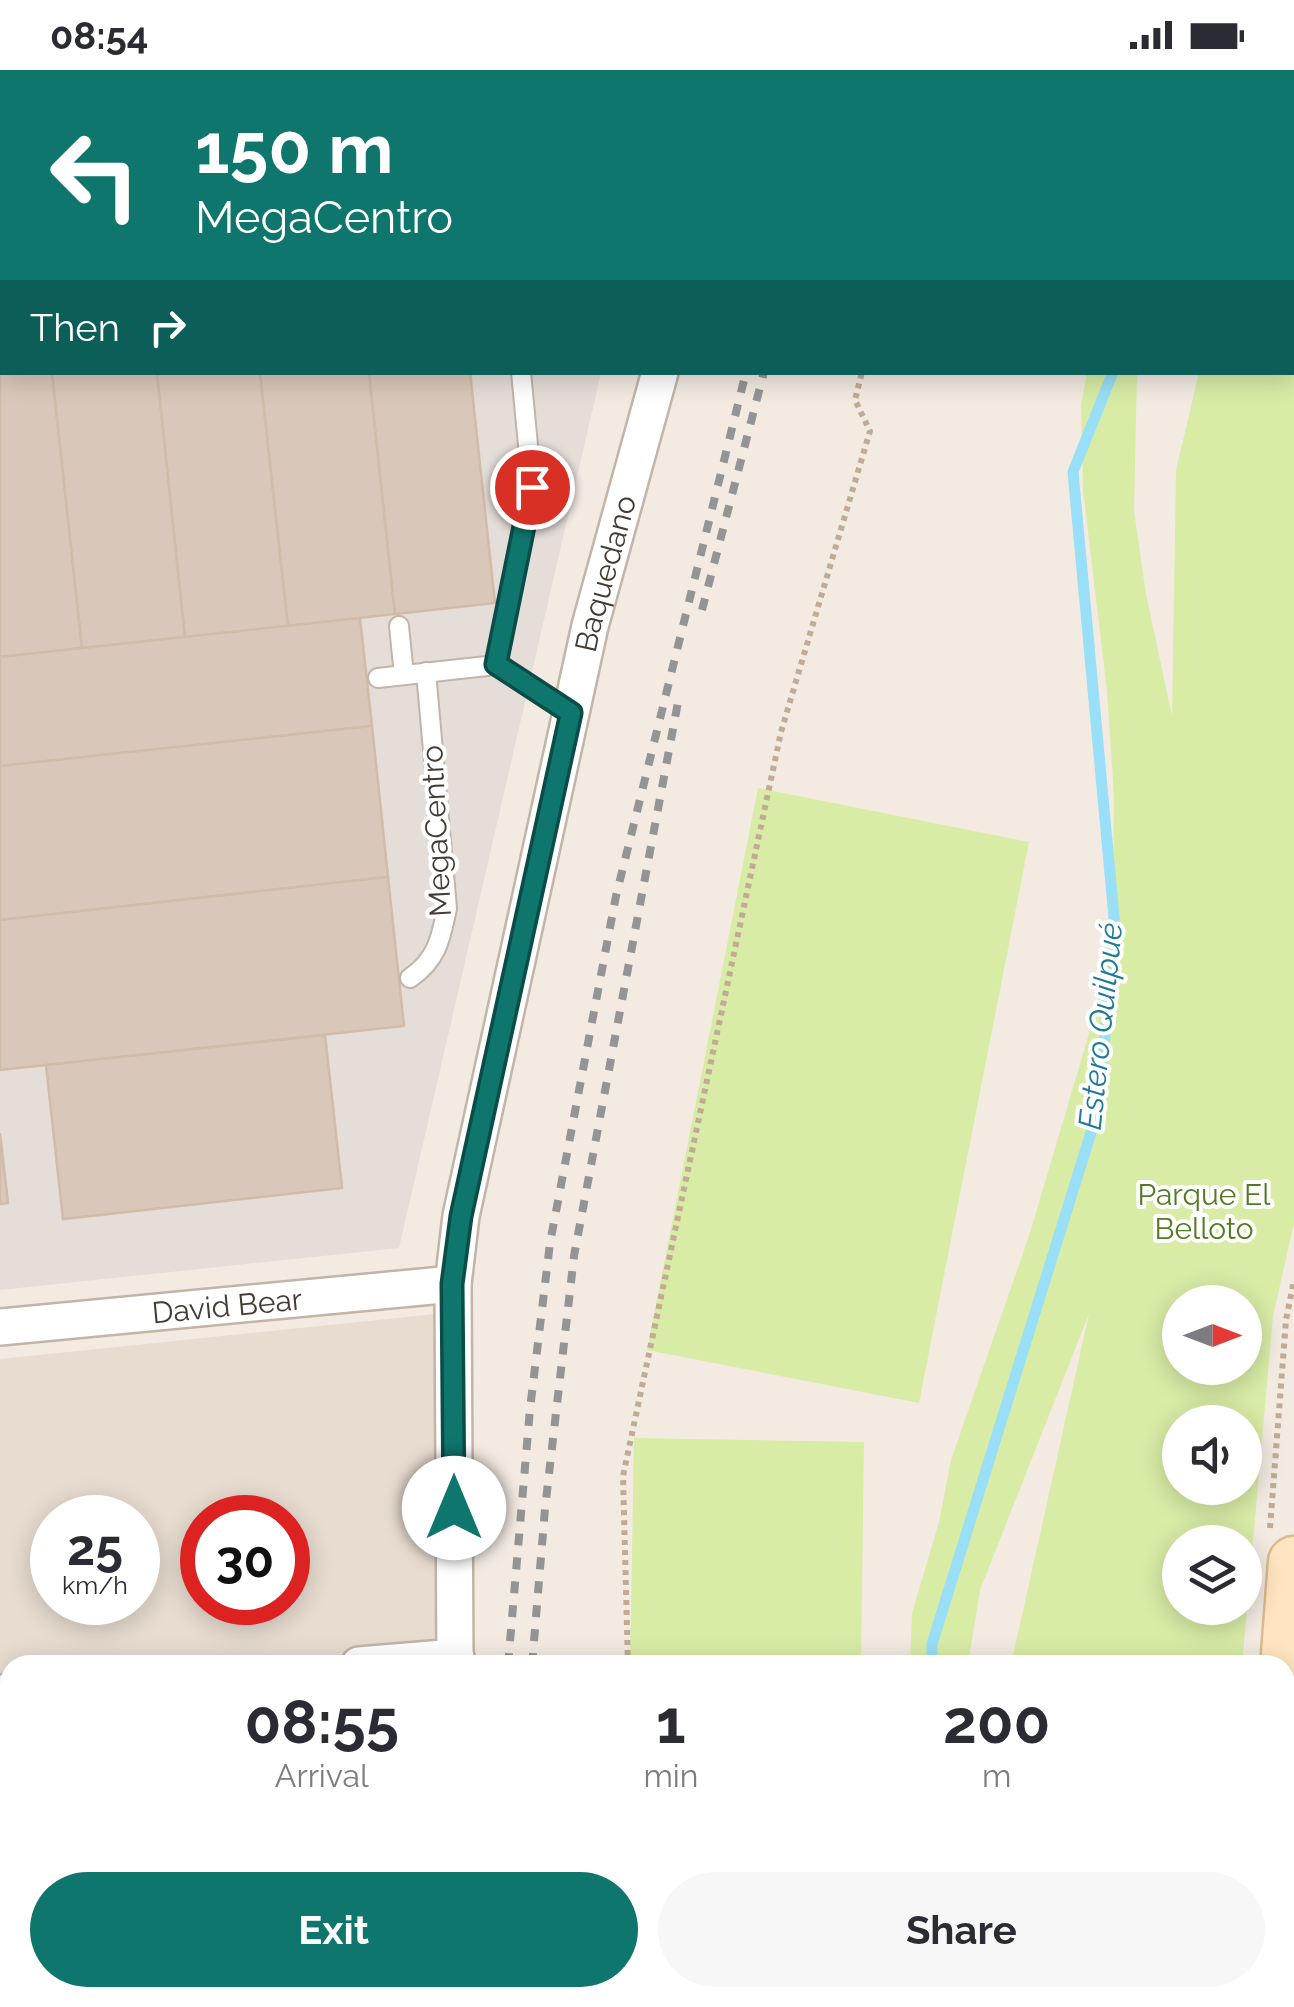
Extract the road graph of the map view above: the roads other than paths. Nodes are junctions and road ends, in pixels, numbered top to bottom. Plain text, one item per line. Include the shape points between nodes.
1 (522, 375) edge
2 (659, 375) edge
3 (398, 626) dead end
4 (496, 664) junction
5 (426, 672) junction
6 (404, 675) junction
7 (378, 678) dead end
8 (571, 713) junction
9 (410, 978) dead end
10 (452, 1284) junction
11 (0, 1328) edge
12 (1282, 1546) edge
13 (1291, 1624) edge
14 (456, 1655) edge
15 (1288, 1655) edge

1 - 4 lane via 532,487
2 - 8 street, Baquedano
3 - 6 lane
4 - 5 lane
4 - 8 lane
5 - 6 lane
5 - 9 lane, MegaCentro via 446,908 428,966
6 - 7 lane
8 - 10 street, Baquedano via 461,1216
10 - 11 street, David Bear
10 - 14 street, Baquedano
12 - 13 main road
13 - 15 main road

